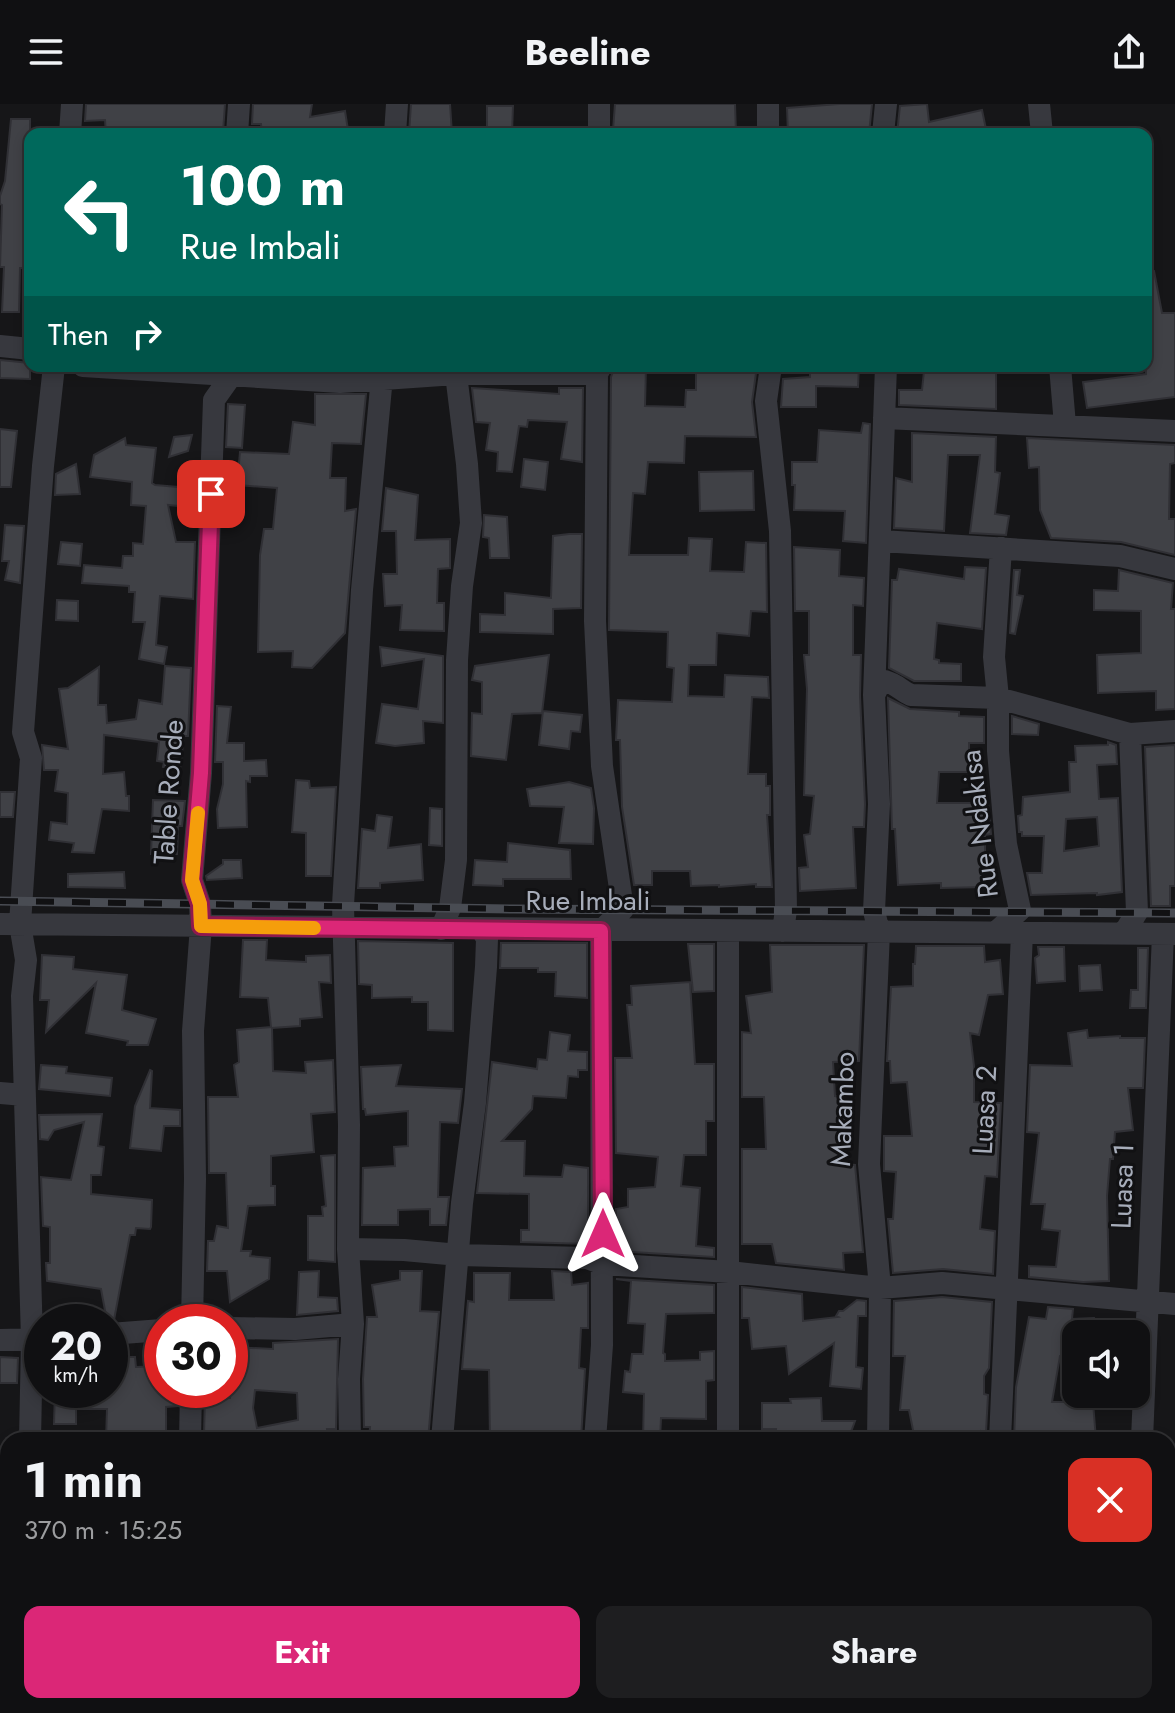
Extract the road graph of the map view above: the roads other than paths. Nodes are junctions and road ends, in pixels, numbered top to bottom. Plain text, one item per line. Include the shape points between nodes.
1 (72, 104) edge
2 (239, 104) edge
3 (397, 104) edge
4 (599, 104) edge
5 (768, 104) edge
6 (886, 104) edge
7 (1039, 104) edge
8 (70, 128) edge
9 (237, 128) edge
10 (395, 128) edge
11 (599, 128) edge
12 (768, 128) edge
13 (884, 128) edge
14 (1041, 128) edge
15 (0, 346) edge
16 (24, 348) edge
17 (53, 372) edge
18 (230, 372) edge
19 (241, 372) edge
20 (528, 372) edge
21 (599, 372) edge
22 (770, 372) edge
23 (886, 372) edge
24 (1061, 372) edge
25 (383, 373) edge
26 (456, 374) junction
27 (884, 418) junction
28 (1065, 425) junction
29 (1175, 431) edge
30 (881, 541) junction
31 (1001, 548) junction
32 (1175, 569) edge
33 (874, 695) junction
34 (998, 698) junction
35 (1175, 731) edge
36 (1130, 734) junction
37 (10, 924) edge
38 (201, 926) junction
39 (343, 929) junction
40 (441, 929) junction
41 (482, 930) junction
42 (601, 931) junction
43 (728, 931) junction
44 (783, 931) junction
45 (879, 932) junction
46 (996, 932) junction
47 (1022, 933) junction
48 (1124, 933) junction
49 (1169, 934) edge
50 (0, 1093) edge
51 (24, 1095) junction
52 (348, 1249) junction
53 (459, 1255) junction
54 (603, 1264) junction
55 (729, 1272) junction
56 (880, 1288) junction
57 (1006, 1290) junction
58 (1147, 1299) junction
59 (35, 1304) edge
60 (192, 1304) edge
61 (1175, 1304) edge
62 (353, 1324) junction
63 (248, 1328) edge
64 (24, 1339) edge
65 (0, 1340) edge
66 (32, 1408) edge
67 (191, 1408) edge
68 (31, 1432) edge
69 (190, 1432) edge
70 (350, 1432) edge
71 (443, 1432) edge
72 (596, 1432) edge
73 (728, 1432) edge
74 (878, 1432) edge
75 (1000, 1432) edge
76 (1142, 1432) edge

1 - 8 street
2 - 9 street
3 - 10 street
4 - 11 street
5 - 12 street
6 - 13 street
7 - 14 street
15 - 16 street
17 - 37 street via 23,732 31,758
18 - 38 street, Table Ronde via 214,400 201,773 192,880
19 - 25 street via 340,382
20 - 26 street
21 - 42 street via 595,621 602,766 623,909
22 - 44 street via 766,401 780,531
23 - 27 street, Makambo
24 - 28 street
25 - 26 street
25 - 39 street via 362,590
26 - 40 street via 471,523 457,660 456,860 450,908
27 - 28 street
27 - 30 street, Makambo
28 - 29 street
30 - 31 street
30 - 33 street, Makambo
31 - 32 street via 1120,556
31 - 34 street via 994,657
33 - 34 street via 885,681 911,695
33 - 45 street, Makambo via 879,804 874,911
34 - 36 street
34 - 46 street, Rue Ndakisa via 1006,844 1020,910
35 - 36 street
36 - 48 street via 1137,912
37 - 38 street, Rue Imbali
37 - 51 street via 26,960
38 - 39 street, Rue Imbali
38 - 60 street, Table Ronde via 193,1031
39 - 40 street, Rue Imbali
39 - 52 street
40 - 41 street, Rue Imbali
41 - 42 street, Rue Imbali
41 - 53 street via 487,957
42 - 43 street, Rue Imbali
42 - 54 street
43 - 44 street, Rue Imbali
43 - 55 street
44 - 45 street, Rue Imbali
45 - 46 street, Rue Imbali
45 - 56 street, Makambo via 869,1173
46 - 47 street, Rue Imbali
47 - 48 street, Rue Imbali
47 - 57 street, Luasa 2
48 - 49 street, Rue Imbali
49 - 58 street, Luasa 1
50 - 51 street
51 - 59 street
52 - 53 street
52 - 62 street
53 - 54 street via 587,1258
53 - 71 street
54 - 55 street
54 - 72 street
55 - 56 street
55 - 73 street
56 - 57 street via 942,1283
56 - 74 street, Makambo
57 - 58 street
57 - 75 street, Luasa 2
58 - 61 street
58 - 76 street, Luasa 1
62 - 63 street
62 - 70 street
64 - 65 street
66 - 68 street
67 - 69 street

